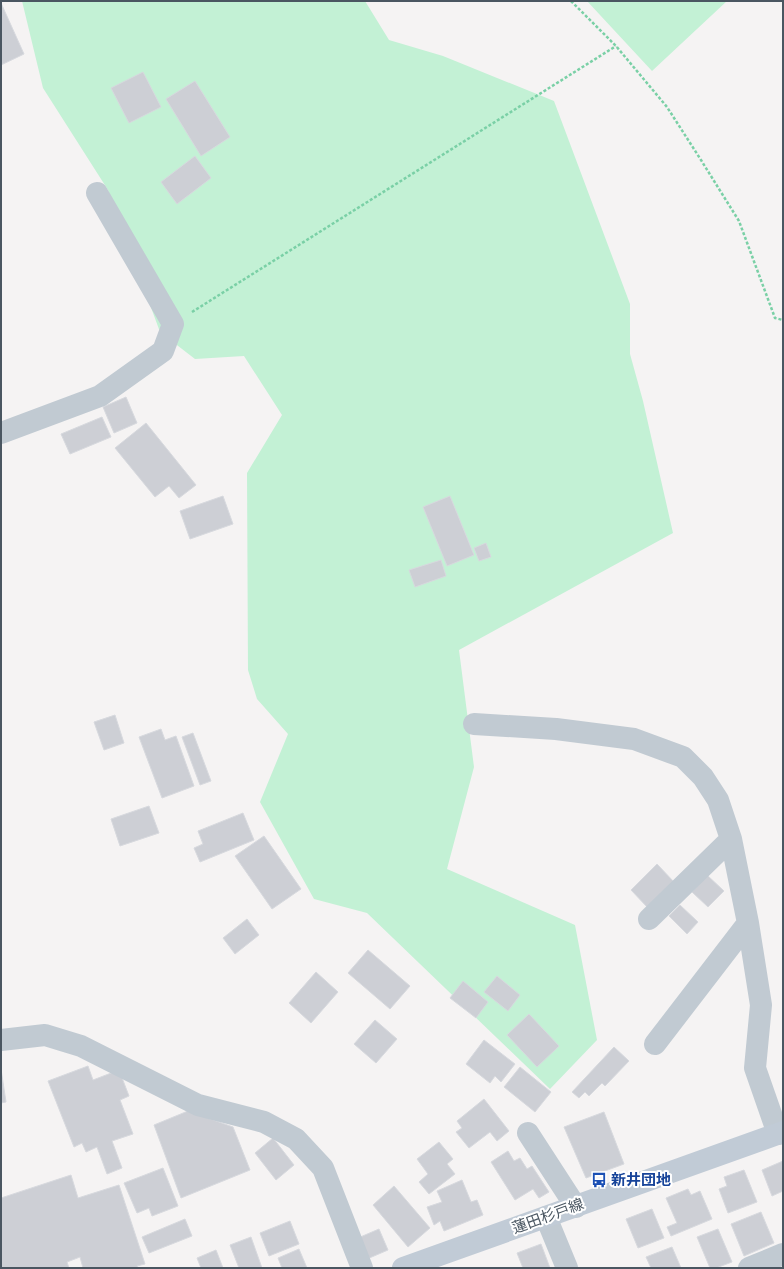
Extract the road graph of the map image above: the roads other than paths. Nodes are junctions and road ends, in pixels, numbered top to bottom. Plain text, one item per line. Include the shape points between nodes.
1 (97, 193) dead end
2 (1, 433) edge
3 (474, 724) dead end
4 (731, 839) junction
5 (649, 919) dead end
6 (748, 923) junction
7 (1, 1040) edge
8 (655, 1044) dead end
9 (528, 1133) dead end
10 (780, 1133) edge
11 (576, 1207) junction
12 (546, 1217) junction
13 (783, 1254) edge
14 (417, 1266) edge
15 (362, 1268) edge
16 (567, 1268) edge
17 (749, 1268) edge

1 - 2 street via 172,324 164,351 100,396
3 - 4 street via 556,729 634,739 683,757 703,777 718,800
4 - 5 street
4 - 6 street
6 - 8 street
6 - 10 street via 762,1005 755,1068
7 - 15 street via 45,1035 82,1046 198,1105 264,1122 296,1139 323,1168
9 - 11 street
10 - 11 main road, 蓮田杉戸線
11 - 12 main road, 蓮田杉戸線
12 - 14 main road, 蓮田杉戸線
12 - 16 street
13 - 17 street

